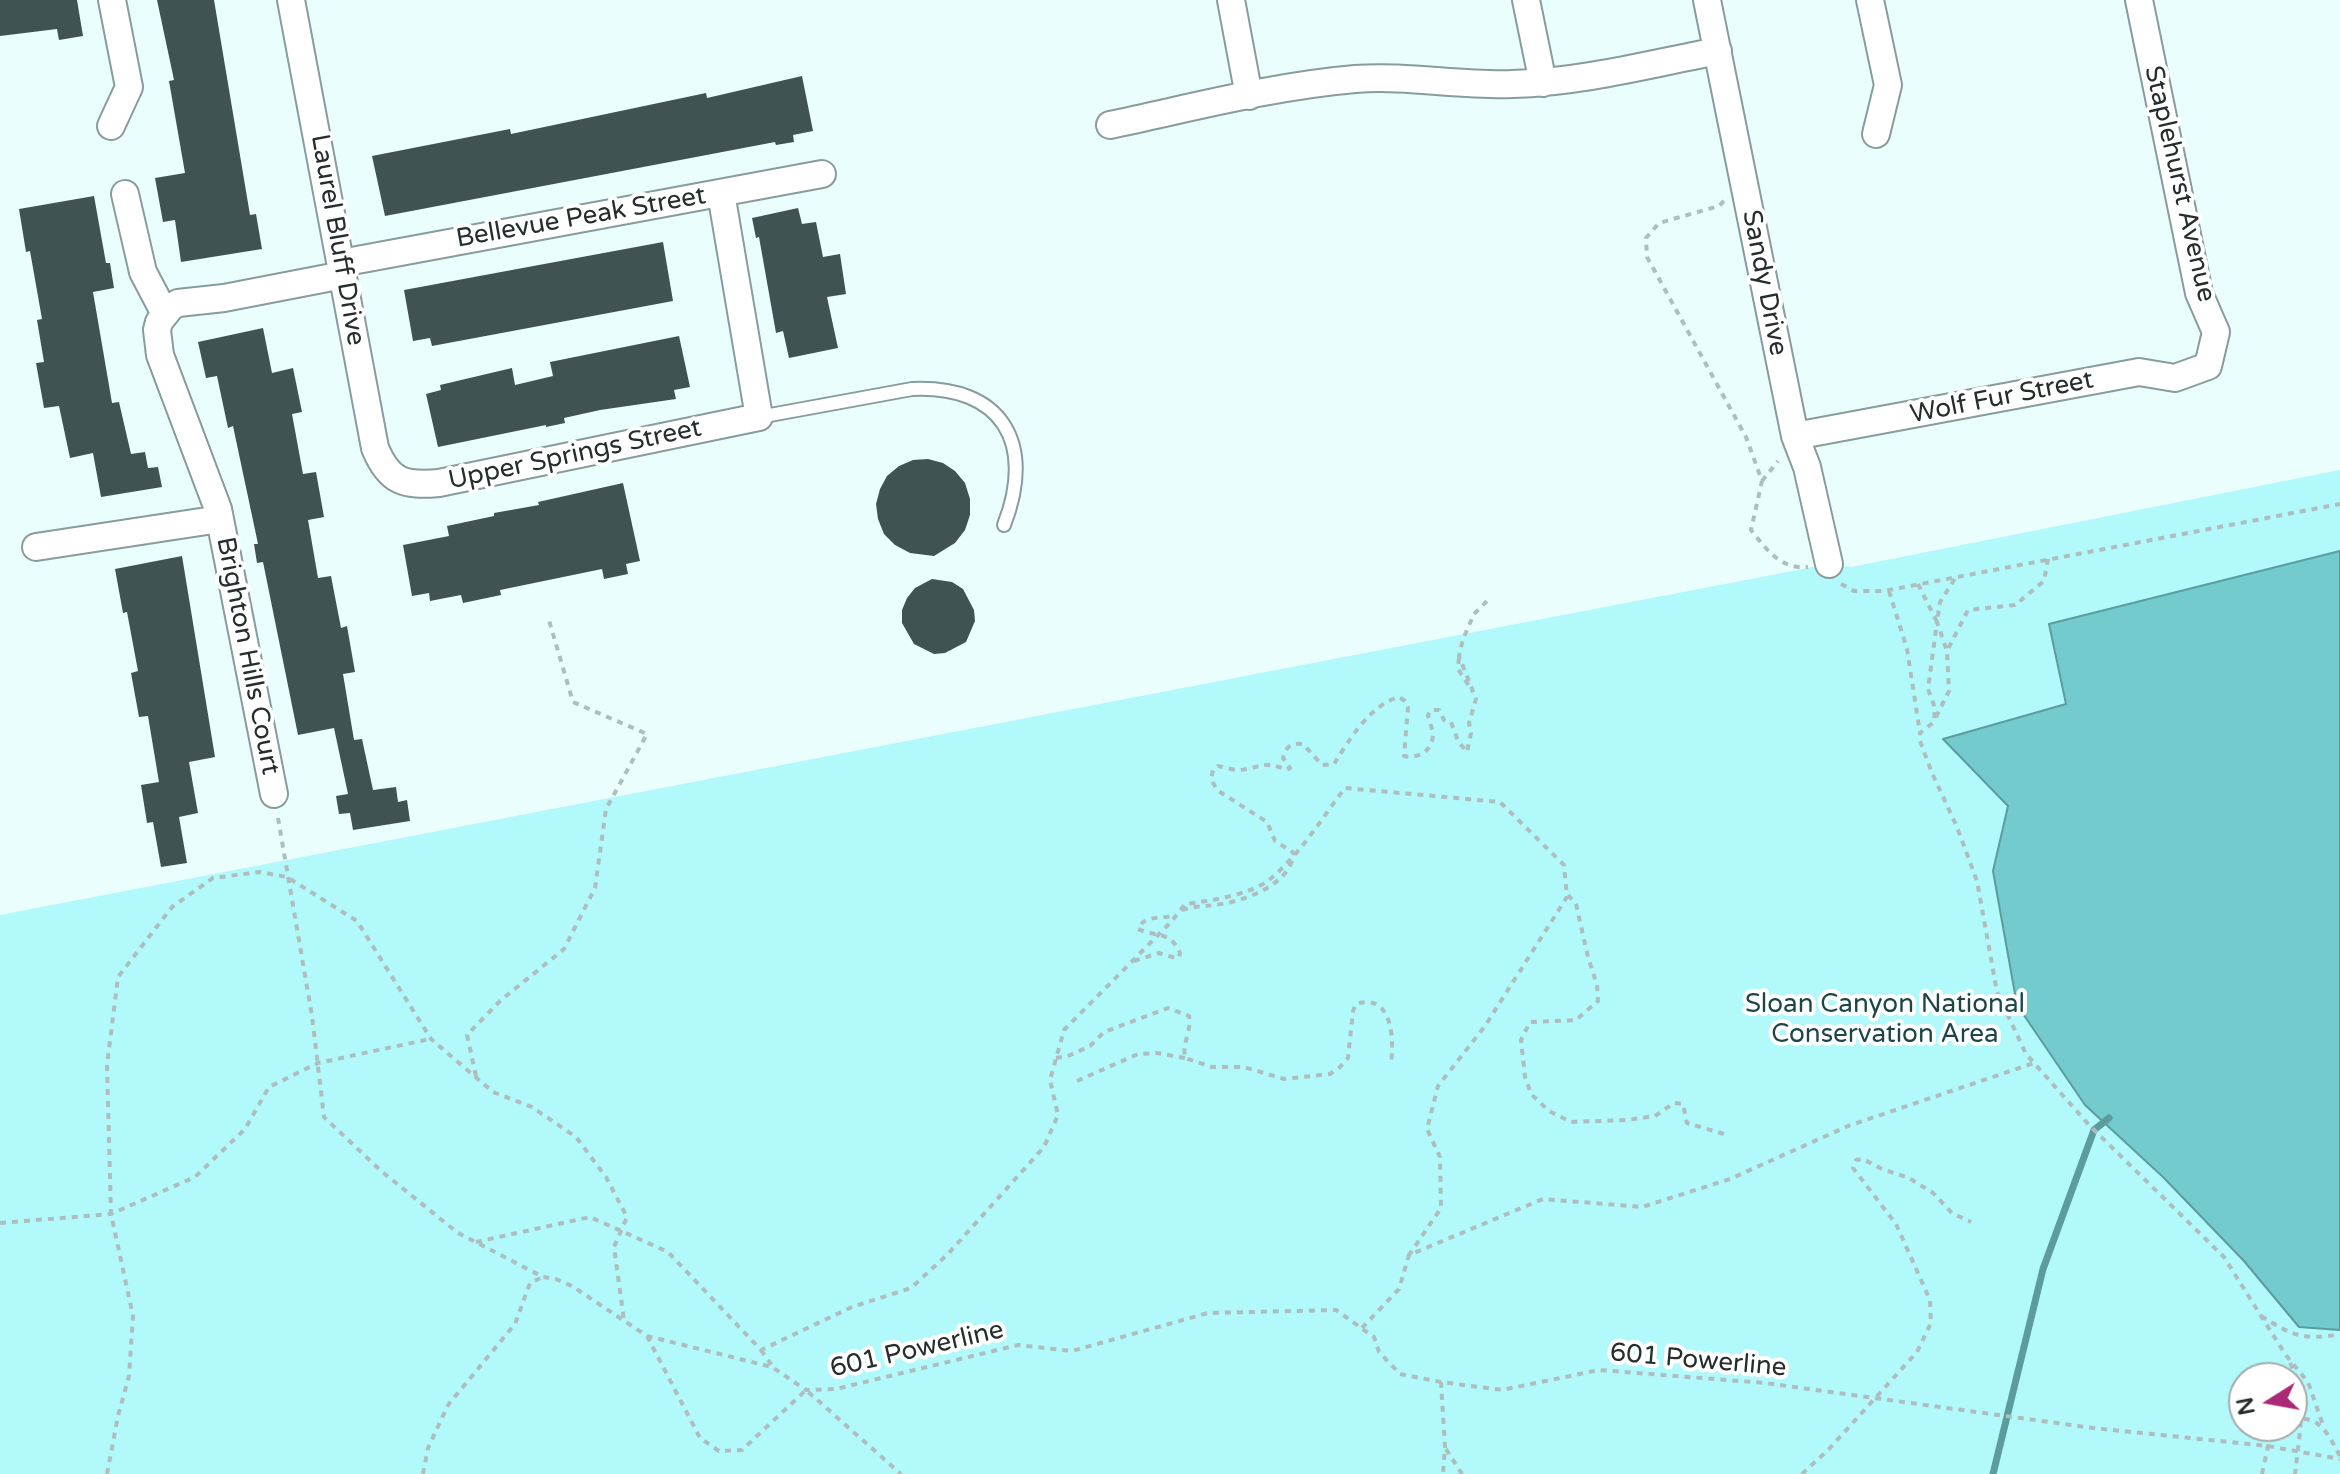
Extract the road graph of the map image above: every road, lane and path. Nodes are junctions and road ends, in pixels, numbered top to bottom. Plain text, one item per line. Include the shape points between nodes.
1 (112, 0) edge
2 (291, 0) edge
3 (1231, 0) edge
4 (1526, 0) edge
5 (1707, 0) edge
6 (1870, 0) edge
7 (2139, 0) edge
8 (1718, 51) junction
9 (1543, 83) junction
10 (1249, 96) junction
11 (1110, 125) dead end
12 (111, 126) dead end
13 (1876, 134) dead end
14 (822, 174) dead end
15 (1722, 191) dead end
16 (721, 193) junction
17 (125, 194) dead end
18 (342, 269) junction
19 (165, 314) junction
20 (2208, 366) joint
21 (759, 417) junction
22 (1795, 436) junction
23 (391, 476) joint
24 (2340, 504) edge
25 (220, 519) junction
26 (1004, 525) dead end
27 (36, 547) dead end
28 (2048, 559) junction
29 (1829, 564) junction
30 (1956, 577) junction
31 (1918, 584) junction
32 (1889, 590) junction
33 (1490, 598) dead end
34 (548, 617) dead end
35 (1937, 622) junction
36 (1947, 651) junction
37 (1934, 722) junction
38 (1920, 733) junction
39 (274, 794) joint
40 (1294, 853) junction
41 (287, 877) junction
42 (1567, 894) junction
43 (1178, 914) junction
44 (1159, 934) junction
45 (1132, 961) junction
46 (431, 1039) junction
47 (1056, 1058) junction
48 (1185, 1058) junction
49 (318, 1063) junction
50 (2034, 1063) junction
51 (1391, 1064) dead end
52 (477, 1078) junction
53 (1077, 1081) dead end
54 (1724, 1134) dead end
55 (111, 1214) junction
56 (1971, 1222) dead end
57 (0, 1223) edge
58 (622, 1231) junction
59 (476, 1242) junction
60 (1409, 1255) junction
61 (543, 1277) junction
62 (2259, 1314) junction
63 (624, 1320) junction
64 (1362, 1328) junction
65 (2340, 1334) edge
66 (647, 1336) junction
67 (761, 1350) junction
68 (2285, 1354) junction
69 (2289, 1362) edge
70 (774, 1368) junction
71 (1441, 1382) junction
72 (806, 1390) junction
73 (1875, 1398) junction
74 (2308, 1419) edge
75 (2324, 1428) junction
76 (2271, 1442) edge
77 (2299, 1442) edge
78 (2268, 1446) junction
79 (1445, 1447) junction
80 (2298, 1451) junction
81 (2340, 1458) edge
82 (107, 1474) edge
83 (423, 1474) edge
84 (901, 1474) edge
85 (1443, 1474) edge
86 (1462, 1474) edge
87 (1802, 1474) edge
88 (2262, 1474) edge
89 (2295, 1474) edge

1 - 12 street via 129,87
2 - 18 street, Laurel Bluff Drive
3 - 10 street
4 - 9 street
5 - 8 street, Sandy Drive
6 - 13 street via 1888,85
7 - 20 street, Staplehurst Avenue via 2199,293 2216,332
8 - 9 street
8 - 22 street, Sandy Drive
9 - 10 street via 1359,79
10 - 11 street
14 - 16 street, Bellevue Peak Street
15 - 29 path via 1719,206 1659,223 1646,238 1647,257 1746,437 1762,481 1751,530 1772,557 1803,568
16 - 18 street, Bellevue Peak Street
16 - 21 street
17 - 19 street via 143,272
18 - 19 street, Bellevue Peak Street via 224,298 186,301
18 - 23 street, Laurel Bluff Drive via 375,448
19 - 25 street, Brighton Hills Court via 157,330 160,355
20 - 22 street, Wolf Fur Street via 2175,378 2139,372
21 - 23 street, Upper Springs Street via 439,483 405,483
21 - 26 lane via 912,389 961,392 986,404 1015,451 1013,503
22 - 29 street, Sandy Drive
24 - 28 path
25 - 27 street
25 - 39 street, Brighton Hills Court
28 - 30 path
28 - 36 path via 2044,581 2015,605 1968,610
29 - 32 path via 1839,582 1854,591
30 - 31 path
30 - 35 path via 1940,602
31 - 32 path
31 - 35 path
32 - 38 path via 1907,649
33 - 40 path via 1474,614 1459,656 1476,699 1467,752 1451,722 1439,710 1431,710 1433,735 1428,745 1414,758 1404,756 1408,708 1399,697 1361,725 1334,764 1322,765 1303,744 1293,743 1285,749 1283,758 1290,768 1286,770 1256,764 1213,770 1217,790 1267,822 1275,841
34 - 52 path via 573,702 647,734 606,809 595,888 564,949 467,1035
35 - 36 path
35 - 37 path via 1928,689
36 - 37 path via 1949,691
37 - 38 path
38 - 50 path via 1977,881 1997,992
39 - 41 path, 601 Powerline
40 - 42 path via 1345,788 1500,802 1564,865
40 - 43 path via 1267,881 1218,900 1185,904
41 - 46 path via 357,921
41 - 49 path, 601 Powerline
41 - 55 path via 260,872 213,878 172,907 118,977 107,1065
42 - 54 path via 1576,904 1598,1001 1576,1020 1530,1022 1521,1040 1531,1094 1571,1122 1655,1116 1674,1103 1683,1104 1687,1123
42 - 60 path via 1485,1026 1438,1086 1427,1129 1440,1157 1441,1208
43 - 44 path
43 - 44 path via 1139,925 1140,931
44 - 45 path
44 - 45 path via 1172,938 1179,957 1159,953
45 - 47 path via 1064,1030
46 - 49 path
46 - 52 path
47 - 48 path via 1090,1046 1104,1032 1168,1008 1191,1021
47 - 67 path via 1050,1080 1058,1115 1044,1147 948,1254 911,1288 852,1307
48 - 51 path via 1284,1079 1330,1074 1348,1058 1356,1004 1372,1002 1391,1024
48 - 53 path via 1138,1054
49 - 55 path via 269,1087 245,1129 195,1177
49 - 59 path, 601 Powerline via 324,1117 380,1170
50 - 60 path via 1848,1126 1730,1179 1642,1207 1543,1199
50 - 62 path via 2089,1125 2224,1257
52 - 58 path via 576,1137 627,1217
55 - 57 path
55 - 82 path via 133,1316 129,1376
56 - 73 path via 1909,1178 1856,1160 1853,1168 1896,1224 1930,1300 1931,1323 1917,1352
58 - 59 path via 590,1217
58 - 63 path via 614,1247
58 - 67 path via 668,1252
59 - 61 path, 601 Powerline
60 - 64 path via 1399,1289
61 - 63 path, 601 Powerline via 572,1286
61 - 83 path via 530,1283 515,1324 448,1405 428,1448
62 - 65 path via 2290,1334 2317,1339
62 - 68 path
63 - 66 path, 601 Powerline
64 - 71 path, 601 Powerline via 1400,1374
64 - 72 path, 601 Powerline via 1336,1310 1208,1313 1072,1351 1018,1345 836,1389
66 - 70 path, 601 Powerline
66 - 72 path via 700,1438 719,1451 742,1450
67 - 70 path
68 - 69 path
68 - 75 path via 2308,1382
70 - 72 path, 601 Powerline
71 - 73 path, 601 Powerline via 1502,1390 1599,1370
71 - 79 path
72 - 84 path
73 - 78 path, 601 Powerline
73 - 87 path
74 - 75 path
75 - 81 path
76 - 78 path
77 - 80 path
78 - 80 path, 601 Powerline
78 - 88 path
79 - 85 path
79 - 86 path
80 - 81 path, 601 Powerline
80 - 89 path

